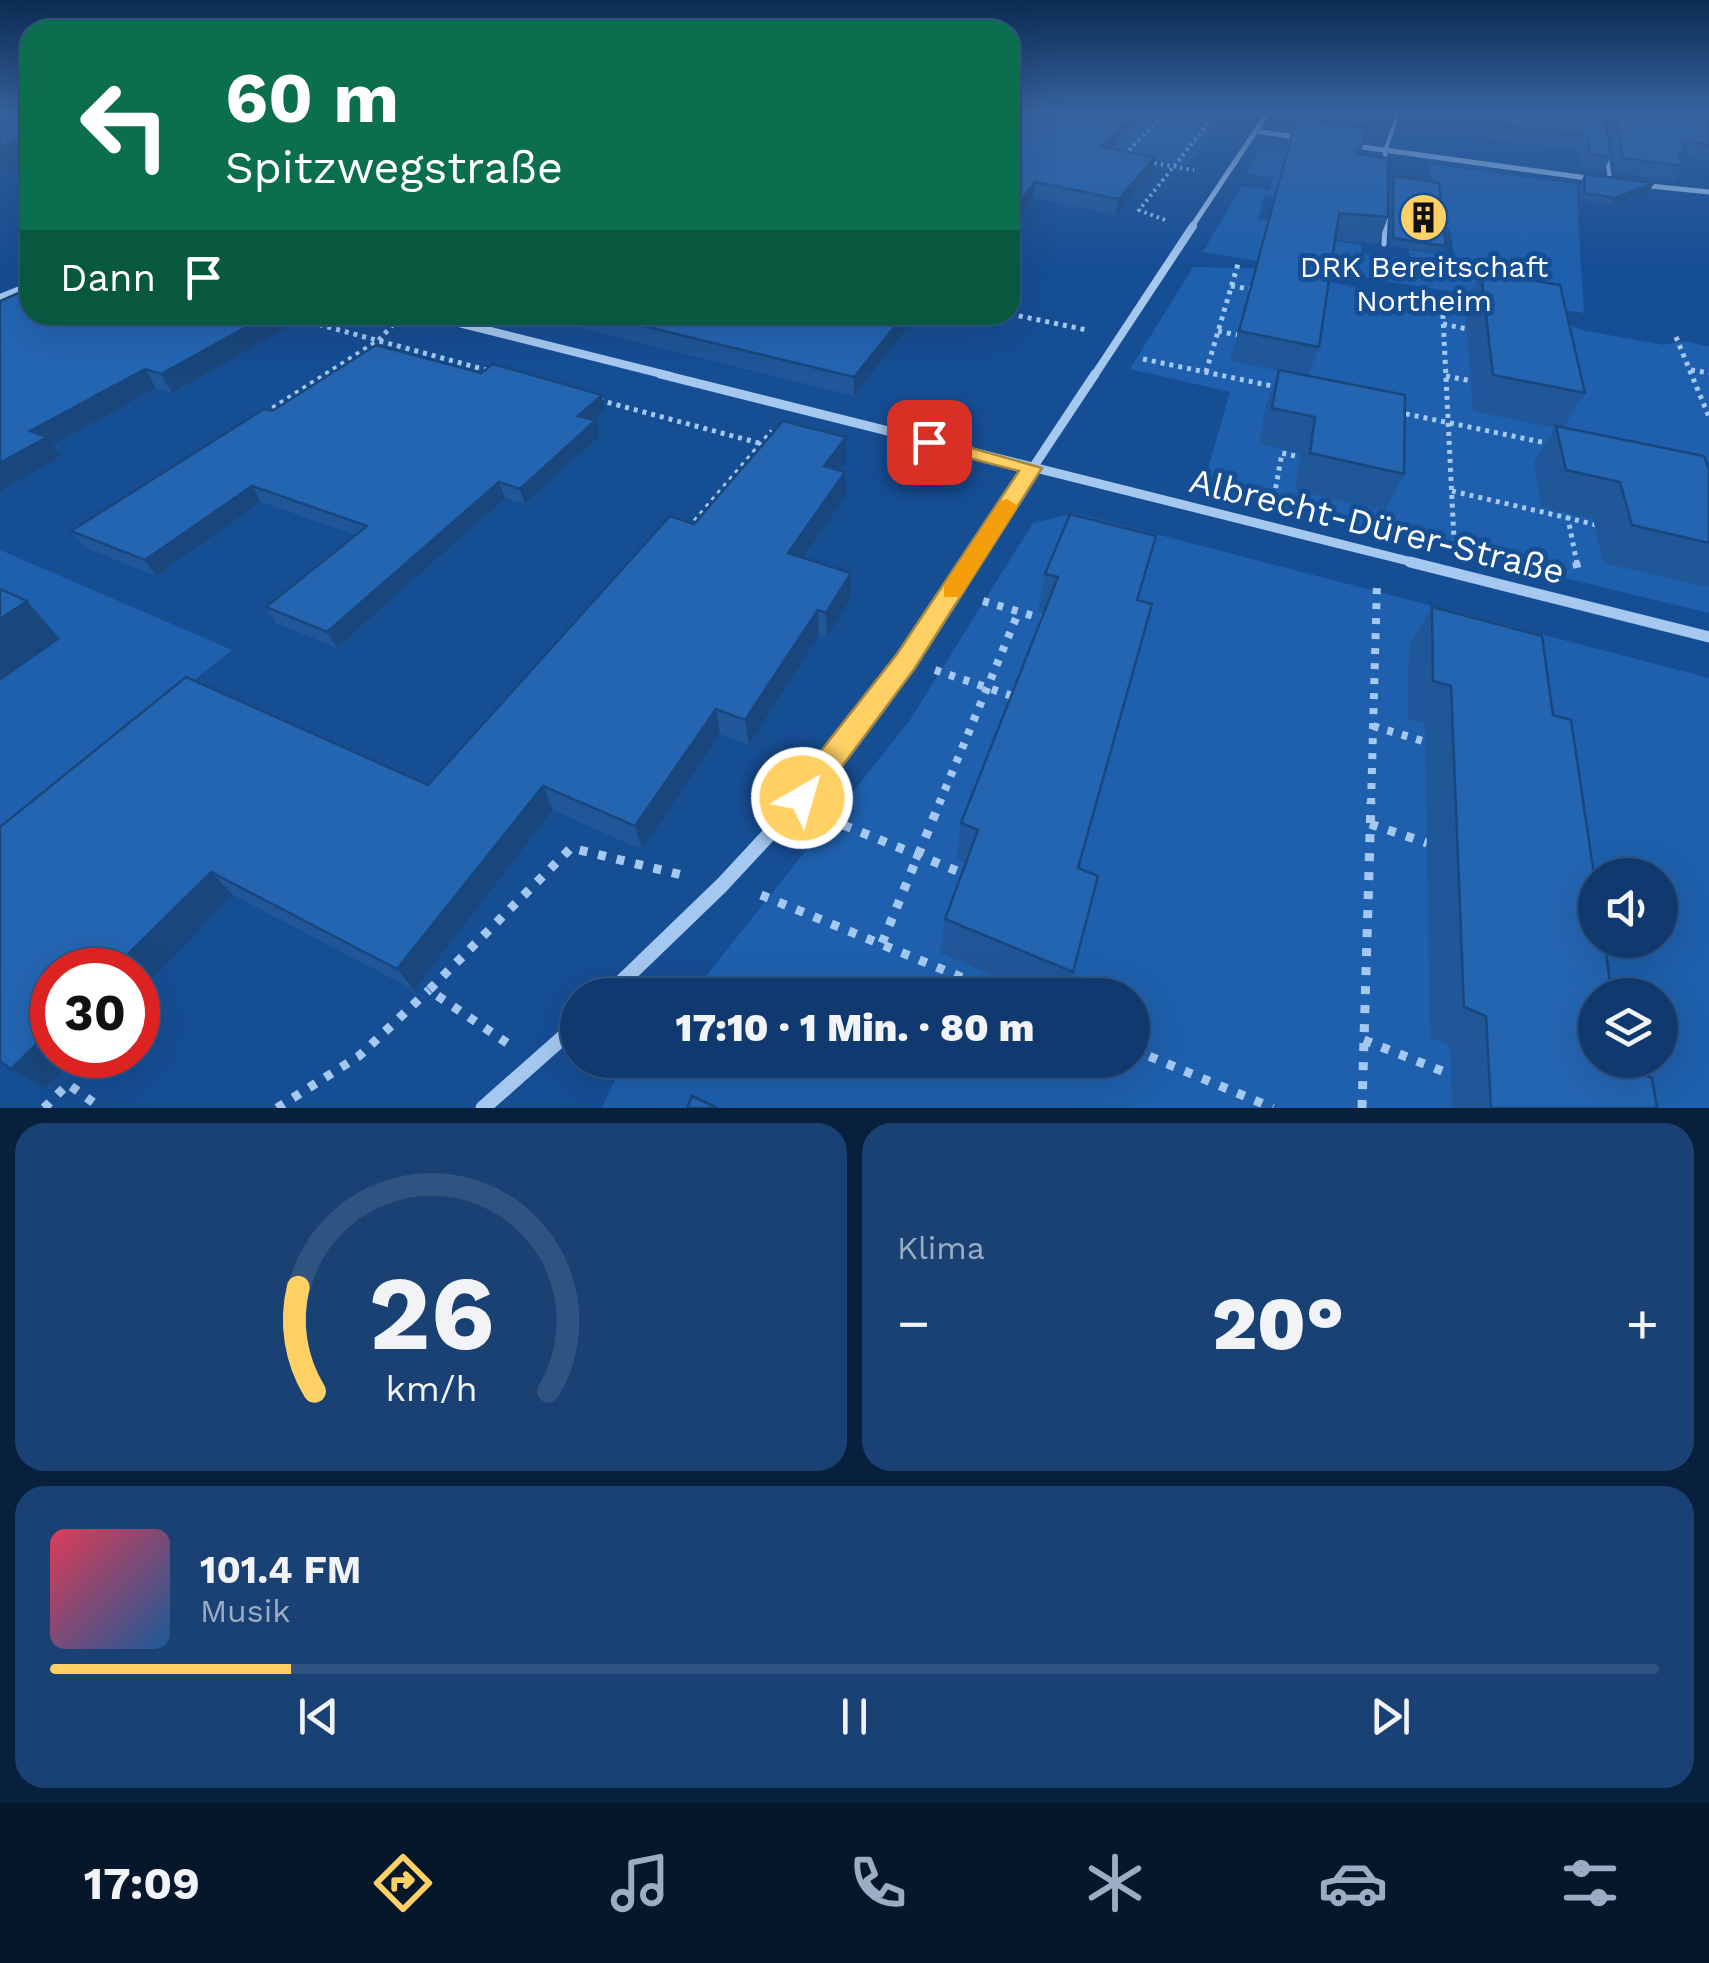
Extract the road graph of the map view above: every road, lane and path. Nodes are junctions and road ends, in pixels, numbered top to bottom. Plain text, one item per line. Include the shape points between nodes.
1 (1155, 163) edge
2 (1177, 163) edge
3 (1234, 163) edge
4 (1386, 163) edge
5 (1470, 163) edge
6 (1608, 163) edge
7 (1174, 166) junction
8 (1386, 168) edge
9 (1225, 176) junction
10 (1610, 182) junction
11 (1709, 192) edge
12 (1386, 205) edge
13 (1190, 228) junction
14 (1384, 244) edge
15 (1238, 264) dead end
16 (1232, 286) junction
17 (1250, 289) edge
18 (1442, 297) dead end
19 (1020, 316) edge
20 (1443, 324) junction
21 (322, 325) edge
22 (392, 325) edge
23 (465, 325) edge
24 (1467, 329) dead end
25 (1218, 331) junction
26 (1238, 335) edge
27 (1118, 336) junction
28 (1676, 337) dead end
29 (378, 340) junction
30 (1108, 352) junction
31 (1689, 370) junction
32 (1206, 372) junction
33 (1709, 373) edge
34 (326, 374) junction
35 (508, 376) edge
36 (1446, 376) junction
37 (338, 378) edge
38 (1471, 382) dead end
39 (1280, 388) edge
40 (581, 395) edge
41 (792, 408) junction
42 (270, 410) junction
43 (1392, 411) edge
44 (282, 413) edge
45 (1709, 417) edge
46 (256, 418) edge
47 (1448, 423) junction
48 (762, 443) junction
49 (1560, 446) edge
50 (781, 448) edge
51 (1312, 460) edge
52 (1032, 468) junction
53 (736, 474) junction
54 (746, 476) edge
55 (1452, 491) junction
56 (712, 501) junction
57 (722, 504) edge
58 (1568, 518) junction
59 (1607, 527) edge
60 (1269, 528) junction
61 (674, 536) edge
62 (1378, 554) junction
63 (1456, 574) junction
64 (952, 592) junction
65 (1584, 606) junction
66 (1019, 611) junction
67 (1048, 620) edge
68 (1709, 638) edge
69 (906, 661) junction
70 (988, 688) junction
71 (1018, 698) edge
72 (1373, 726) junction
73 (1426, 742) dead end
74 (802, 798) junction
75 (1370, 824) junction
76 (1427, 843) dead end
77 (918, 856) junction
78 (969, 875) edge
79 (882, 943) dead end
80 (626, 978) edge
81 (429, 990) dead end
82 (560, 1040) edge
83 (1364, 1040) junction
84 (1150, 1057) edge
85 (1452, 1075) dead end
86 (44, 1108) edge
87 (101, 1108) edge
88 (277, 1108) edge
89 (483, 1108) edge
90 (1273, 1108) edge
91 (1362, 1108) edge

1 - 7 path
2 - 7 path
3 - 9 street
4 - 8 lane
5 - 10 street
6 - 10 lane
7 - 9 path
7 - 13 path via 1139,210
9 - 13 street
10 - 11 street
12 - 14 lane
13 - 27 street
15 - 16 path
16 - 17 path
16 - 25 path
18 - 20 path
19 - 27 path
20 - 24 path
20 - 36 path
21 - 29 path
22 - 29 path
23 - 41 street, Albrecht-Dürer-Straße
25 - 26 path
25 - 32 path
27 - 30 street
28 - 31 path
29 - 34 path
29 - 35 path
30 - 32 path
30 - 52 street
31 - 33 path
31 - 45 path
32 - 39 path
34 - 37 path
34 - 42 path
36 - 38 path
36 - 47 path
40 - 48 path
41 - 48 path
41 - 52 street, Albrecht-Dürer-Straße
42 - 44 path
42 - 46 path
43 - 47 path
47 - 49 path
47 - 55 path
48 - 50 path
48 - 53 path
51 - 60 path via 1282,453
52 - 60 street, Albrecht-Dürer-Straße
52 - 64 street
53 - 54 path
53 - 56 path
55 - 58 path
55 - 63 path
56 - 57 path
56 - 61 path via 688,530
58 - 59 path
58 - 65 path
60 - 62 street, Albrecht-Dürer-Straße
62 - 63 street, Albrecht-Dürer-Straße
62 - 72 path
63 - 65 street, Albrecht-Dürer-Straße
64 - 66 path
64 - 69 street
65 - 68 street, Albrecht-Dürer-Straße
66 - 67 path
66 - 70 path
69 - 70 path
69 - 74 street
70 - 71 path
70 - 77 path
72 - 73 path
72 - 75 path
74 - 77 path via 831,822
74 - 80 street
75 - 76 path
75 - 83 path
77 - 78 path
77 - 79 path
81 - 88 path via 329,1082
82 - 89 street
83 - 85 path
83 - 91 path
84 - 90 path
86 - 87 path via 68,1084

